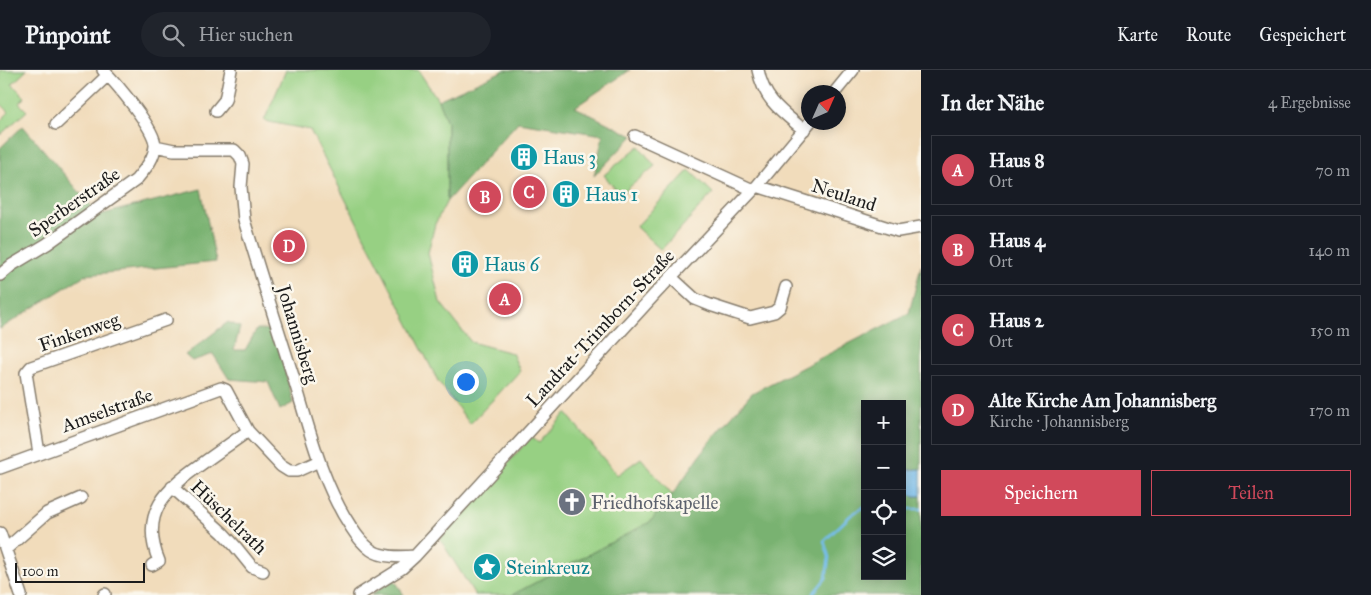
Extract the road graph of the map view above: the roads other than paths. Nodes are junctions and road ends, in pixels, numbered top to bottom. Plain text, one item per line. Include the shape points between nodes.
1 (231, 70) edge
2 (758, 70) edge
3 (853, 70) edge
4 (106, 72) edge
5 (841, 85) edge
6 (216, 111) dead end
7 (801, 122) edge
8 (56, 124) dead end
9 (804, 130) edge
10 (636, 136) dead end
11 (155, 146) junction
12 (755, 188) junction
13 (921, 227) edge
14 (0, 275) edge
15 (671, 277) junction
16 (786, 286) dead end
17 (166, 320) dead end
18 (248, 431) junction
19 (40, 453) junction
20 (319, 461) junction
21 (0, 468) edge
22 (172, 487) junction
23 (82, 498) dead end
24 (0, 533) edge
25 (6, 549) junction
26 (415, 556) junction
27 (152, 565) dead end
28 (263, 571) dead end
29 (21, 595) edge
30 (360, 595) edge

1 - 6 street via 225,100
2 - 7 street via 767,96 779,109
3 - 5 street
4 - 8 street
4 - 11 street via 147,126
9 - 12 street, Landrat-Trimborn-Straße
10 - 12 street, Neuland
11 - 14 street, Sperberstraße via 148,166 136,180
11 - 20 street, Johannisberg via 174,150 234,150 240,156 244,220
12 - 13 street, Neuland via 898,231
12 - 15 street, Landrat-Trimborn-Straße
15 - 16 street via 695,299 750,318 774,312 780,306
15 - 26 street, Landrat-Trimborn-Straße
17 - 19 street, Finkenweg via 31,367 26,373
18 - 19 street, Amselstraße via 226,390 221,388
18 - 20 street via 281,466 289,470 297,471
18 - 22 street, Hüschelrath
19 - 21 street, Amselstraße
20 - 26 street, Johannisberg via 340,511 370,549 378,554
22 - 27 street, Hüschelrath via 162,498 152,527 152,539 160,561
22 - 28 street, Hüschelrath via 223,533 252,567
23 - 25 street via 47,513
24 - 25 street
25 - 29 street
26 - 30 street, Landrat-Trimborn-Straße

